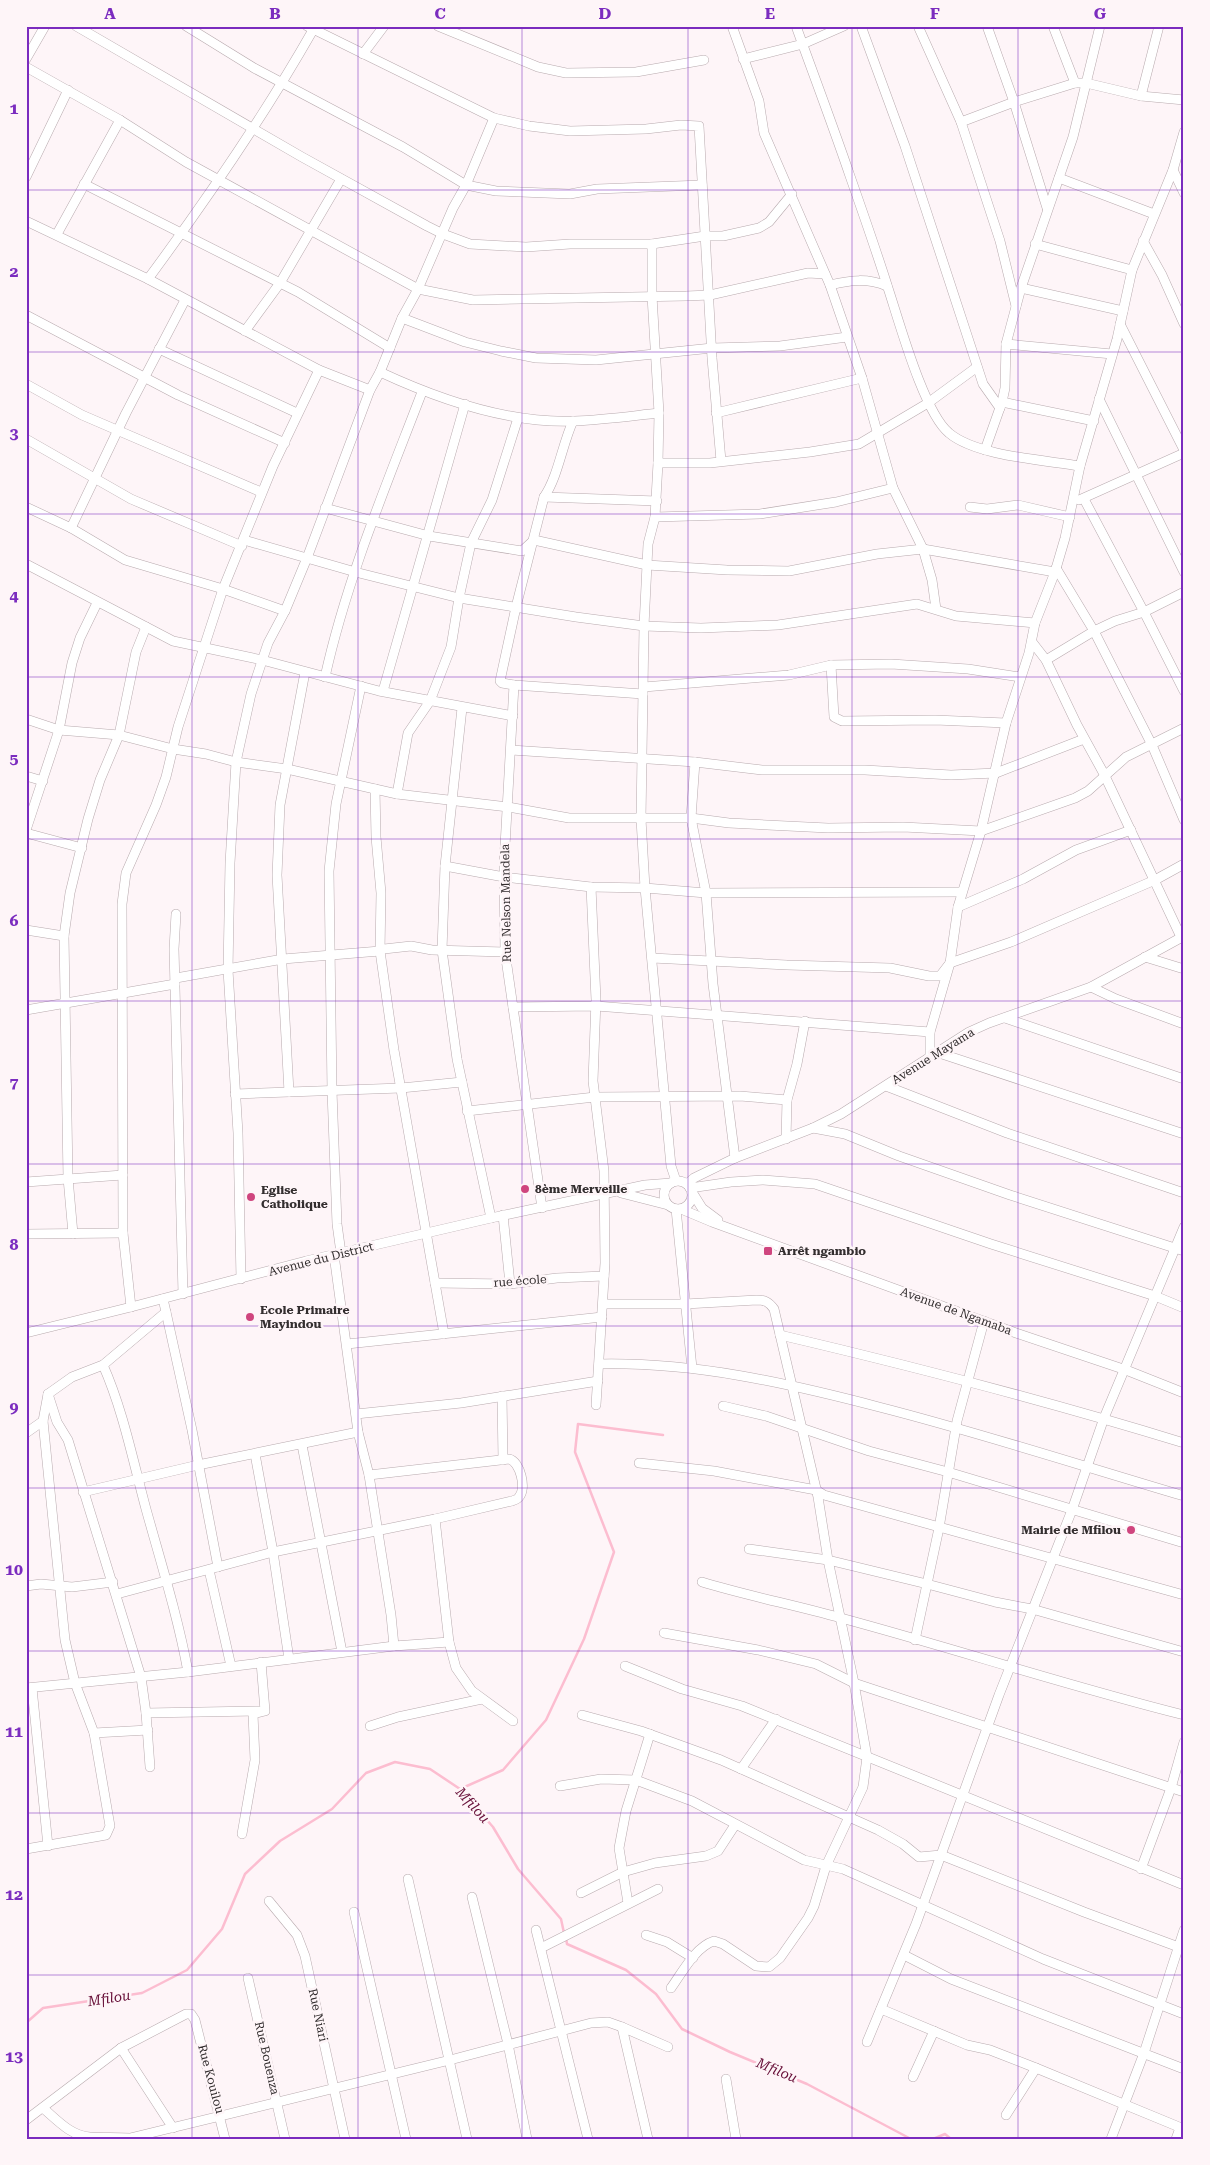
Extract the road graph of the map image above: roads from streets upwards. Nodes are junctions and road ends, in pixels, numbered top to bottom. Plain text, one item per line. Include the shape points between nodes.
1 (45, 26) edge
2 (76, 26) edge
3 (186, 26) edge
4 (384, 26) edge
5 (438, 26) edge
6 (732, 26) edge
7 (796, 26) edge
8 (844, 26) edge
9 (861, 26) edge
10 (918, 26) edge
11 (987, 26) edge
12 (1053, 26) edge
13 (1100, 26) edge
14 (1160, 26) edge
15 (310, 28) edge
16 (802, 44) junction
17 (363, 54) junction
18 (26, 59) edge
19 (743, 59) junction
20 (704, 60) dead end
21 (26, 67) edge
22 (282, 83) junction
23 (1075, 83) junction
24 (1086, 83) junction
25 (68, 90) junction
26 (1141, 96) junction
27 (1184, 100) edge
28 (1014, 102) junction
29 (494, 118) junction
30 (120, 120) junction
31 (961, 122) junction
32 (253, 129) junction
33 (1184, 132) edge
34 (1173, 170) junction
35 (26, 176) edge
36 (1059, 178) junction
37 (219, 179) junction
38 (341, 179) junction
39 (84, 184) junction
40 (466, 185) junction
41 (702, 185) junction
42 (1184, 193) edge
43 (792, 194) junction
44 (1048, 208) junction
45 (1154, 214) junction
46 (26, 221) edge
47 (312, 231) junction
48 (182, 233) junction
49 (57, 234) junction
50 (443, 234) junction
51 (705, 236) junction
52 (1143, 241) junction
53 (652, 244) junction
54 (1035, 244) junction
55 (1132, 270) junction
56 (825, 274) junction
57 (148, 279) junction
58 (280, 283) junction
59 (830, 285) junction
60 (887, 286) junction
61 (1021, 288) junction
62 (418, 290) junction
63 (710, 295) junction
64 (652, 296) junction
65 (185, 300) junction
66 (1016, 309) junction
67 (1123, 311) junction
68 (26, 314) edge
69 (402, 318) junction
70 (1183, 321) edge
71 (1120, 324) junction
72 (245, 332) junction
73 (847, 336) junction
74 (1006, 344) junction
75 (390, 348) junction
76 (712, 348) junction
77 (158, 349) junction
78 (656, 352) junction
79 (1112, 354) junction
80 (977, 367) junction
81 (318, 370) junction
82 (380, 372) junction
83 (144, 378) junction
84 (862, 378) junction
85 (26, 384) edge
86 (370, 390) junction
87 (422, 392) junction
88 (1099, 399) junction
89 (928, 403) junction
90 (465, 404) junction
91 (1001, 405) junction
92 (297, 413) junction
93 (659, 413) junction
94 (716, 413) junction
95 (518, 418) junction
96 (573, 421) junction
97 (1094, 421) junction
98 (118, 431) junction
99 (879, 433) junction
100 (26, 440) edge
101 (285, 442) junction
102 (985, 450) junction
103 (1184, 451) edge
104 (721, 461) junction
105 (658, 463) junction
106 (1080, 466) junction
107 (1137, 475) junction
108 (93, 479) junction
109 (893, 488) junction
110 (262, 492) junction
111 (544, 497) junction
112 (1084, 499) junction
113 (657, 501) junction
114 (1072, 502) junction
115 (26, 507) edge
116 (970, 507) dead end
117 (325, 508) junction
118 (655, 517) junction
119 (1070, 517) junction
120 (372, 521) junction
121 (71, 528) junction
122 (429, 536) junction
123 (534, 540) junction
124 (243, 543) junction
125 (471, 543) junction
126 (923, 549) junction
127 (307, 558) junction
128 (26, 564) edge
129 (647, 565) junction
130 (1056, 570) junction
131 (354, 572) junction
132 (1184, 572) edge
133 (414, 586) junction
134 (223, 589) junction
135 (1184, 592) edge
136 (459, 598) junction
137 (97, 603) junction
138 (516, 607) junction
139 (936, 609) junction
140 (285, 612) junction
141 (1144, 612) junction
142 (1035, 623) junction
143 (644, 626) junction
144 (146, 627) junction
145 (1094, 631) junction
146 (1032, 642) junction
147 (205, 648) junction
148 (262, 660) junction
149 (1046, 660) junction
150 (831, 665) junction
151 (305, 672) junction
152 (325, 677) junction
153 (1020, 677) junction
154 (514, 685) junction
155 (361, 686) junction
156 (643, 690) junction
157 (383, 691) junction
158 (1184, 692) edge
159 (430, 701) junction
160 (462, 708) junction
161 (513, 716) junction
162 (26, 719) edge
163 (1006, 723) junction
164 (1184, 728) edge
165 (59, 730) junction
166 (119, 735) junction
167 (1084, 739) junction
168 (1152, 745) junction
169 (173, 749) junction
170 (511, 750) junction
171 (643, 760) junction
172 (236, 762) junction
173 (695, 762) junction
174 (287, 769) junction
175 (996, 773) junction
176 (1104, 774) junction
177 (26, 776) edge
178 (43, 781) junction
179 (341, 781) junction
180 (375, 789) junction
181 (397, 794) junction
182 (453, 801) junction
183 (508, 807) junction
184 (691, 818) junction
185 (641, 819) junction
186 (1184, 820) edge
187 (1131, 830) junction
188 (26, 831) edge
189 (981, 831) junction
190 (82, 848) junction
191 (1184, 864) edge
192 (445, 866) junction
193 (504, 877) junction
194 (1155, 880) junction
195 (591, 887) junction
196 (645, 888) junction
197 (962, 892) junction
198 (706, 893) junction
199 (958, 907) junction
200 (176, 914) dead end
201 (26, 930) edge
202 (64, 936) junction
203 (1182, 937) edge
204 (442, 950) junction
205 (380, 951) junction
206 (505, 952) junction
207 (330, 955) junction
208 (1145, 957) junction
209 (652, 958) junction
210 (283, 959) junction
211 (711, 961) junction
212 (950, 963) junction
213 (1184, 969) edge
214 (228, 970) junction
215 (176, 981) junction
216 (1091, 987) junction
217 (122, 992) junction
218 (65, 1003) junction
219 (596, 1006) junction
220 (513, 1007) junction
221 (26, 1010) edge
222 (657, 1011) junction
223 (718, 1016) junction
224 (1005, 1018) junction
225 (804, 1021) junction
226 (1184, 1024) edge
227 (930, 1032) junction
228 (933, 1055) junction
229 (1184, 1080) edge
230 (462, 1082) junction
231 (886, 1086) junction
232 (401, 1088) junction
233 (332, 1091) junction
234 (288, 1092) junction
235 (235, 1094) junction
236 (665, 1096) junction
237 (596, 1097) junction
238 (729, 1097) junction
239 (787, 1100) junction
240 (527, 1104) junction
241 (468, 1111) junction
242 (813, 1128) junction
243 (1184, 1134) edge
244 (786, 1139) junction
245 (735, 1158) junction
246 (123, 1175) junction
247 (68, 1178) junction
248 (26, 1182) edge
249 (673, 1182) junction
250 (689, 1188) junction
251 (618, 1192) junction
252 (1184, 1193) edge
253 (604, 1194) junction
254 (675, 1207) junction
255 (542, 1208) junction
256 (503, 1215) junction
257 (491, 1218) junction
258 (729, 1227) junction
259 (1184, 1227) edge
260 (123, 1233) junction
261 (26, 1234) edge
262 (73, 1234) junction
263 (426, 1234) junction
264 (1180, 1250) edge
265 (337, 1254) junction
266 (604, 1276) junction
267 (241, 1279) junction
268 (435, 1283) junction
269 (510, 1284) junction
270 (183, 1294) junction
271 (1155, 1296) junction
272 (163, 1299) junction
273 (603, 1304) junction
274 (685, 1304) junction
275 (131, 1307) junction
276 (1184, 1308) edge
277 (166, 1312) junction
278 (602, 1317) junction
279 (984, 1321) junction
280 (26, 1332) edge
281 (444, 1334) junction
282 (780, 1335) junction
283 (347, 1344) junction
284 (599, 1364) junction
285 (103, 1365) junction
286 (692, 1368) junction
287 (1126, 1370) junction
288 (598, 1381) junction
289 (968, 1382) junction
290 (790, 1384) junction
291 (1184, 1393) edge
292 (48, 1394) junction
293 (502, 1396) junction
294 (596, 1405) dead end
295 (723, 1406) dead end
296 (356, 1414) junction
297 (1104, 1418) junction
298 (43, 1421) junction
299 (801, 1426) junction
300 (956, 1427) junction
301 (358, 1432) junction
302 (26, 1433) edge
303 (1184, 1443) edge
304 (302, 1445) junction
305 (255, 1454) junction
306 (503, 1460) junction
307 (640, 1463) dead end
308 (198, 1465) junction
309 (1088, 1468) junction
310 (948, 1472) junction
311 (369, 1475) junction
312 (138, 1479) junction
313 (816, 1490) junction
314 (83, 1492) junction
315 (1184, 1496) edge
316 (1072, 1510) junction
317 (435, 1519) junction
318 (939, 1528) junction
319 (378, 1530) junction
320 (322, 1541) junction
321 (1184, 1543) edge
322 (749, 1549) dead end
323 (273, 1552) junction
324 (1052, 1558) junction
325 (828, 1560) junction
326 (213, 1568) junction
327 (165, 1580) junction
328 (113, 1582) junction
329 (702, 1582) dead end
330 (928, 1584) junction
331 (26, 1586) edge
332 (59, 1586) junction
333 (117, 1594) junction
334 (1184, 1595) edge
335 (1032, 1609) junction
336 (840, 1618) junction
337 (664, 1633) dead end
338 (915, 1640) junction
339 (449, 1642) junction
340 (394, 1646) junction
341 (342, 1652) junction
342 (1184, 1652) edge
343 (289, 1659) junction
344 (261, 1662) junction
345 (231, 1666) junction
346 (625, 1666) dead end
347 (1010, 1666) junction
348 (188, 1672) junction
349 (141, 1677) junction
350 (854, 1682) junction
351 (75, 1683) junction
352 (29, 1688) edge
353 (482, 1699) junction
354 (265, 1710) junction
355 (146, 1713) junction
356 (582, 1715) dead end
357 (1184, 1715) edge
358 (776, 1719) junction
359 (513, 1721) dead end
360 (370, 1726) dead end
361 (987, 1727) junction
362 (148, 1730) junction
363 (94, 1733) junction
364 (650, 1734) junction
365 (1184, 1742) edge
366 (867, 1757) junction
367 (150, 1767) dead end
368 (740, 1769) junction
369 (636, 1780) junction
370 (560, 1786) dead end
371 (1171, 1788) junction
372 (1184, 1792) edge
373 (962, 1795) junction
374 (849, 1818) junction
375 (735, 1825) junction
376 (242, 1834) dead end
377 (48, 1846) junction
378 (26, 1849) edge
379 (941, 1855) junction
380 (826, 1866) junction
381 (1141, 1869) junction
382 (623, 1872) junction
383 (408, 1879) dead end
384 (1184, 1885) edge
385 (658, 1889) dead end
386 (581, 1893) dead end
387 (472, 1897) dead end
388 (269, 1901) dead end
389 (628, 1903) junction
390 (922, 1906) junction
391 (354, 1912) dead end
392 (536, 1930) dead end
393 (1184, 1930) edge
394 (646, 1935) dead end
395 (541, 1948) junction
396 (1181, 1948) edge
397 (904, 1955) junction
398 (693, 1958) junction
399 (248, 1978) dead end
400 (671, 1988) dead end
401 (1160, 2006) junction
402 (881, 2009) junction
403 (1184, 2014) edge
404 (622, 2028) junction
405 (562, 2030) junction
406 (934, 2031) junction
407 (867, 2042) dead end
408 (508, 2044) junction
409 (668, 2047) dead end
410 (121, 2048) junction
411 (1144, 2053) junction
412 (450, 2060) junction
413 (1036, 2068) junction
414 (1184, 2069) edge
415 (391, 2074) junction
416 (914, 2077) dead end
417 (726, 2079) dead end
418 (334, 2088) junction
419 (277, 2103) junction
420 (1125, 2105) junction
421 (43, 2108) junction
422 (1006, 2115) dead end
423 (221, 2117) junction
424 (26, 2120) edge
425 (173, 2128) junction
426 (1182, 2128) edge
427 (146, 2137) edge
428 (110, 2138) edge
429 (225, 2139) edge
430 (286, 2139) edge
431 (345, 2139) edge
432 (406, 2139) edge
433 (467, 2139) edge
434 (527, 2139) edge
435 (588, 2139) edge
436 (648, 2139) edge
437 (736, 2139) edge
438 (1111, 2139) edge
439 (1176, 2139) edge

1 - 18 street
2 - 32 street
3 - 22 street
4 - 17 street
5 - 20 street via 538,67 566,73 636,72
6 - 19 street
7 - 16 street
8 - 16 street
9 - 80 street via 905,146
10 - 31 street
11 - 28 street
12 - 23 street
13 - 24 street
14 - 26 street
15 - 17 street
15 - 22 street
16 - 19 street
16 - 60 street
17 - 29 street
19 - 43 street via 759,101 764,133
21 - 25 street
22 - 32 street
22 - 40 street via 403,147
23 - 24 street
23 - 28 street
24 - 26 street
24 - 36 street
25 - 30 street
25 - 35 street
26 - 27 street
28 - 31 street
28 - 44 street
29 - 40 street
29 - 41 street via 570,131 698,126
30 - 37 street
30 - 39 street
31 - 66 street via 1000,241
32 - 37 street
32 - 38 street
33 - 34 street
34 - 42 street
34 - 45 street
36 - 44 street
36 - 45 street
37 - 47 street
37 - 48 street
38 - 47 street
38 - 50 street
39 - 48 street
39 - 49 street
40 - 41 street via 496,191 570,194 597,189
40 - 50 street
41 - 51 street
43 - 51 street via 769,222 759,228 723,236
43 - 56 street
44 - 54 street
45 - 52 street
46 - 49 street
47 - 58 street
47 - 62 street
48 - 57 street
48 - 58 street
49 - 57 street
50 - 53 street via 470,244 526,247
50 - 62 street
51 - 53 street
51 - 63 street
52 - 55 street
52 - 70 street
53 - 64 street
54 - 55 street
54 - 61 street
55 - 67 street
56 - 59 street
56 - 63 street via 808,273
57 - 65 street
58 - 72 street
58 - 75 street
59 - 60 street via 863,280
59 - 73 street
60 - 89 street
61 - 66 street
61 - 67 street
62 - 64 street via 473,300
62 - 69 street
63 - 64 street
63 - 76 street
64 - 78 street
65 - 72 street
65 - 77 street
66 - 74 street
67 - 71 street
68 - 83 street
69 - 75 street
69 - 78 street via 465,342 536,358 596,360
71 - 79 street
71 - 103 street
72 - 81 street
73 - 76 street via 780,346
73 - 84 street
74 - 79 street
74 - 91 street via 1005,388
75 - 82 street
76 - 78 street
76 - 94 street
77 - 83 street
77 - 92 street
78 - 93 street
79 - 88 street
80 - 89 street
80 - 91 street via 983,384
81 - 86 street
81 - 92 street
82 - 86 street
82 - 87 street
83 - 98 street
83 - 101 street
84 - 94 street
84 - 99 street
85 - 98 street
86 - 117 street
87 - 90 street
87 - 120 street
88 - 97 street
88 - 107 street
89 - 99 street
89 - 102 street via 947,432
90 - 95 street
90 - 122 street
91 - 97 street
91 - 102 street
92 - 101 street
93 - 96 street
93 - 105 street
94 - 104 street
95 - 96 street
95 - 125 street via 492,500
96 - 111 street via 564,440 551,487
97 - 106 street
98 - 108 street
98 - 110 street
99 - 104 street via 859,444
99 - 109 street
100 - 108 street
101 - 110 street
102 - 106 street
103 - 107 street
104 - 105 street
105 - 113 street
106 - 114 street
107 - 112 street
107 - 132 street
108 - 121 street
108 - 124 street via 131,499
109 - 118 street via 836,502 760,514
109 - 126 street
110 - 124 street
111 - 113 street
111 - 123 street
112 - 114 street
112 - 141 street
113 - 118 street
114 - 119 street
115 - 121 street
116 - 119 street via 1018,506
117 - 120 street
117 - 127 street
118 - 129 street
119 - 130 street
120 - 122 street
120 - 131 street
121 - 134 street via 125,560
122 - 125 street
122 - 133 street
123 - 125 street via 522,551
123 - 129 street
123 - 138 street
124 - 127 street
124 - 134 street
125 - 136 street
126 - 129 street via 789,570
126 - 130 street
126 - 139 street
127 - 131 street
127 - 140 street
128 - 137 street
129 - 143 street
130 - 142 street
130 - 145 street
131 - 133 street
131 - 152 street
133 - 136 street
133 - 157 street
134 - 140 street
134 - 147 street
135 - 141 street
136 - 138 street
136 - 159 street via 451,647
137 - 144 street
137 - 165 street via 72,663
138 - 143 street
138 - 154 street via 500,681
139 - 142 street via 956,616
139 - 143 street via 917,604 778,626
140 - 148 street
141 - 145 street
141 - 158 street
142 - 146 street
143 - 156 street
144 - 147 street via 174,641
144 - 166 street via 136,652
145 - 149 street
145 - 168 street
146 - 149 street
146 - 153 street
147 - 148 street
147 - 169 street
148 - 151 street
148 - 172 street
149 - 167 street
150 - 153 street via 891,664
150 - 156 street via 789,675
150 - 163 street via 834,717 842,720
151 - 152 street
151 - 174 street
152 - 155 street
153 - 163 street
154 - 156 street
154 - 161 street, Rue Nelson Mandela
155 - 157 street
155 - 179 street
156 - 171 street
157 - 159 street
159 - 160 street
159 - 181 street via 408,734
160 - 161 street
160 - 182 street
161 - 170 street, Rue Nelson Mandela
162 - 165 street
163 - 175 street
164 - 168 street
165 - 166 street
165 - 178 street
166 - 169 street
166 - 190 street via 100,780
167 - 175 street
167 - 176 street
168 - 176 street via 1126,757
168 - 186 street
169 - 172 street
169 - 217 street via 156,805 126,873 122,904
170 - 171 street
170 - 183 street, Rue Nelson Mandela
171 - 173 street
171 - 185 street
172 - 174 street
172 - 214 street
173 - 175 street via 762,770
173 - 184 street
174 - 179 street
174 - 210 street via 280,805 277,875
175 - 189 street
176 - 187 street
176 - 189 street via 1088,791 1075,798
177 - 178 street
178 - 188 street
179 - 180 street
179 - 207 street via 328,871
180 - 181 street
180 - 205 street via 381,893
181 - 182 street
182 - 183 street
182 - 192 street
183 - 185 street via 569,818
183 - 193 street, Rue Nelson Mandela
184 - 185 street
184 - 189 street via 828,828
184 - 198 street
185 - 196 street
187 - 194 street
187 - 199 street via 1076,850 1023,879
188 - 190 street
189 - 197 street
190 - 202 street via 70,893
191 - 194 street
192 - 193 street
192 - 204 street
193 - 195 street
193 - 206 street, Rue Nelson Mandela
194 - 203 street
194 - 212 street via 1011,942
195 - 196 street
195 - 219 street
196 - 198 street
196 - 209 street
197 - 198 street
197 - 199 street
198 - 211 street
199 - 212 street
200 - 215 street
201 - 202 street
202 - 218 street
203 - 208 street, Avenue Mayama
204 - 205 street via 412,946
204 - 206 street
204 - 230 street
205 - 207 street
205 - 232 street
206 - 220 street, Rue Nelson Mandela
207 - 210 street
207 - 233 street
208 - 213 street
208 - 216 street, Avenue Mayama
209 - 211 street
209 - 222 street
210 - 214 street
210 - 234 street
211 - 212 street via 890,968 929,976 940,976
211 - 223 street
212 - 227 street
214 - 215 street
214 - 235 street
215 - 217 street
215 - 270 street
216 - 224 street, Avenue Mayama
216 - 226 street
217 - 218 street
217 - 246 street
218 - 221 street
218 - 247 street
219 - 220 street
219 - 222 street
219 - 237 street via 593,1081
220 - 240 street, Rue Nelson Mandela
222 - 223 street
222 - 236 street
223 - 225 street
223 - 238 street
224 - 228 street, Avenue Mayama via 969,1032
224 - 229 street
225 - 227 street
225 - 239 street
227 - 228 street
228 - 231 street, Avenue Mayama
228 - 243 street
230 - 232 street
230 - 241 street
231 - 242 street, Avenue Mayama
231 - 252 street via 1007,1133
232 - 233 street
232 - 263 street
233 - 234 street
233 - 265 street
234 - 235 street
235 - 267 street
236 - 237 street
236 - 238 street
236 - 249 street
237 - 240 street
237 - 253 street
238 - 239 street
238 - 245 street
239 - 244 street
240 - 241 street
240 - 255 street, Rue Nelson Mandela
241 - 257 street
242 - 244 street, Avenue Mayama
242 - 264 street via 845,1134 1010,1196
244 - 245 street, Avenue Mayama
245 - 250 street, Avenue Mayama via 694,1178
246 - 247 street
246 - 260 street
247 - 248 street
247 - 262 street
249 - 250 street
249 - 251 street, Avenue du District
249 - 254 street via 664,1195
250 - 254 street via 689,1203
250 - 258 street, Avenue de Ngamaba via 702,1208
250 - 271 street via 763,1180 815,1184
251 - 253 street, Avenue du District
251 - 254 street, Avenue du District
253 - 255 street, Avenue du District
253 - 266 street
254 - 258 street, Avenue de Ngamaba
254 - 274 street
255 - 256 street, Avenue du District
256 - 257 street, Avenue du District
256 - 269 street
257 - 263 street, Avenue du District
258 - 279 street, Avenue de Ngamaba
259 - 264 street
260 - 262 street
260 - 275 street
261 - 262 street
263 - 265 street, Avenue du District
263 - 268 street
264 - 271 street
265 - 267 street, Avenue du District
265 - 283 street
266 - 269 street, rue école
266 - 273 street
267 - 270 street, Avenue du District
268 - 269 street, rue école
268 - 281 street
270 - 272 street, Avenue du District
271 - 276 street
271 - 287 street
272 - 275 street, Avenue du District
272 - 277 street
273 - 274 street
273 - 278 street
274 - 282 street via 765,1300 774,1309
274 - 286 street
275 - 280 street, Avenue du District
277 - 285 street
277 - 308 street
278 - 281 street
278 - 284 street
279 - 287 street, Avenue de Ngamaba
279 - 289 street
281 - 283 street
282 - 289 street
282 - 290 street
283 - 296 street
284 - 286 street
284 - 288 street
285 - 292 street via 72,1378
285 - 312 street
286 - 290 street
287 - 291 street, Avenue de Ngamaba
287 - 297 street
288 - 293 street
288 - 294 street
289 - 297 street
289 - 300 street
290 - 299 street
290 - 300 street
292 - 298 street
292 - 314 street via 57,1422 68,1440
293 - 296 street
293 - 306 street
295 - 299 street
296 - 301 street
297 - 303 street
297 - 309 street
298 - 302 street
298 - 332 street
299 - 310 street via 869,1451
299 - 313 street
300 - 309 street
300 - 310 street
301 - 304 street
301 - 311 street
304 - 305 street
304 - 320 street
305 - 308 street
305 - 323 street
306 - 311 street
306 - 317 street via 514,1460 519,1466 523,1491 520,1497
307 - 313 street via 714,1471
308 - 312 street
308 - 326 street
309 - 315 street
309 - 316 street
310 - 316 street
310 - 318 street
311 - 319 street
312 - 314 street
312 - 327 street
313 - 318 street
313 - 325 street
314 - 328 street
316 - 321 street
316 - 324 street
317 - 319 street
317 - 339 street
318 - 324 street
318 - 330 street
319 - 320 street
319 - 340 street
320 - 323 street
320 - 341 street
322 - 325 street
323 - 326 street
323 - 343 street
324 - 334 street
324 - 335 street
325 - 330 street
325 - 336 street
326 - 327 street
326 - 345 street
327 - 333 street
327 - 348 street
328 - 332 street
328 - 333 street
329 - 336 street
330 - 335 street
330 - 338 street
331 - 332 street
332 - 351 street via 64,1640
333 - 349 street
335 - 342 street
335 - 347 street
336 - 338 street
336 - 350 street
337 - 350 street via 816,1664
338 - 347 street
339 - 340 street
339 - 353 street via 456,1668 472,1691
340 - 341 street
341 - 343 street
343 - 344 street
344 - 345 street
344 - 354 street
345 - 348 street
346 - 358 street via 682,1689
347 - 357 street
347 - 361 street
348 - 349 street
349 - 351 street
349 - 355 street
350 - 361 street
350 - 366 street
351 - 352 street
351 - 363 street
352 - 377 street
353 - 359 street
353 - 360 street
354 - 355 street
354 - 376 street via 253,1714 255,1760
355 - 362 street
356 - 364 street
358 - 366 street
358 - 368 street
361 - 371 street
361 - 373 street
362 - 363 street
362 - 367 street
363 - 377 street via 109,1831 106,1835
364 - 368 street
364 - 369 street
365 - 371 street
366 - 373 street
366 - 374 street via 863,1787
368 - 374 street
369 - 370 street via 601,1779
369 - 375 street via 692,1801
369 - 382 street via 619,1848
371 - 372 street
371 - 381 street
373 - 379 street
373 - 381 street
374 - 379 street via 904,1844 919,1857
374 - 380 street
375 - 380 street via 804,1860
375 - 382 street via 718,1851
377 - 378 street
379 - 390 street
379 - 396 street
380 - 390 street via 843,1869
380 - 398 street via 808,1918 775,1963 769,1967 756,1966 714,1941
381 - 384 street
382 - 386 street
382 - 389 street
383 - 412 street
385 - 389 street
387 - 408 street
388 - 418 street, Rue Niari via 296,1935 305,1956
389 - 395 street
390 - 397 street
390 - 401 street
391 - 415 street
392 - 395 street
393 - 396 street
394 - 398 street via 667,1942
395 - 405 street
396 - 401 street
397 - 402 street
397 - 411 street via 951,1978
398 - 400 street
399 - 419 street, Rue Bouenza
401 - 403 street
401 - 411 street
402 - 406 street
402 - 407 street
404 - 405 street via 608,2022
404 - 409 street
404 - 436 street
405 - 408 street
405 - 435 street
406 - 413 street
406 - 416 street
408 - 412 street
408 - 434 street
410 - 421 street
410 - 423 street, Rue Kouilou via 191,2014
410 - 425 street
411 - 414 street
411 - 420 street
412 - 415 street
412 - 433 street
413 - 420 street
413 - 422 street
415 - 418 street
415 - 432 street
417 - 437 street
418 - 419 street
418 - 431 street, Rue Niari
419 - 423 street
419 - 430 street, Rue Bouenza
420 - 426 street
420 - 438 street
421 - 424 street
421 - 428 street via 76,2134 88,2138
423 - 425 street
423 - 429 street, Rue Kouilou
425 - 427 street
426 - 439 street
427 - 428 street

